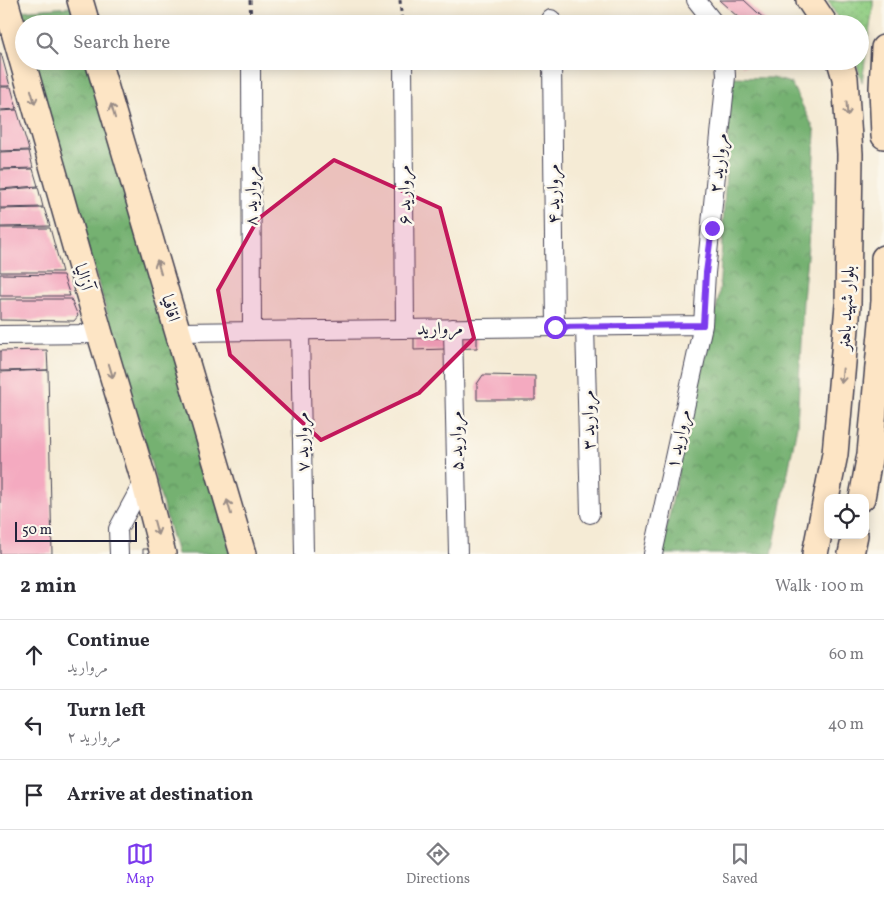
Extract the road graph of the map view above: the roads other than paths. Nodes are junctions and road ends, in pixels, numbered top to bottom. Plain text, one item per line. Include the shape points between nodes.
1 (5, 0) edge
2 (80, 0) edge
3 (696, 0) edge
4 (809, 0) edge
5 (84, 15) edge
6 (708, 15) edge
7 (820, 15) edge
8 (15, 35) edge
9 (884, 48) edge
10 (25, 70) edge
11 (101, 70) edge
12 (251, 70) edge
13 (402, 70) edge
14 (552, 70) edge
15 (726, 70) edge
16 (843, 70) edge
17 (884, 136) edge
18 (884, 258) edge
19 (884, 301) edge
20 (703, 325) junction
21 (586, 326) junction
22 (555, 327) junction
23 (453, 328) junction
24 (406, 329) junction
25 (300, 330) junction
26 (252, 331) junction
27 (178, 332) junction
28 (0, 334) edge
29 (100, 334) junction
30 (144, 481) junction
31 (863, 494) edge
32 (590, 514) dead end
33 (854, 539) edge
34 (118, 554) edge
35 (163, 554) edge
36 (243, 554) edge
37 (304, 554) edge
38 (458, 554) edge
39 (653, 554) edge
40 (815, 554) edge
41 (852, 554) edge

1 -> 8 street, آزالیا
2 - 5 street
3 - 6 street
4 - 7 street
9 - 17 street
10 -> 29 street, آزالیا
27 -> 11 street, اقاقیا
12 - 26 street, مروارید ۸
13 - 24 street, مروارید ۶
14 - 22 street, مروارید ۴
15 - 20 street, مروارید ۲
16 -> 40 street, بلوار شهید باهنر via 850,154 848,305 835,454
18 - 19 street, بلوار شهید باهنر
19 - 31 street, بلوار شهید باهنر via 870,454
20 - 21 street, مروارید
20 - 39 street, مروارید ۱
21 - 22 street, مروارید
21 - 32 street, مروارید ۳
22 - 23 street, مروارید
23 - 24 street, مروارید
23 - 38 street, مروارید ۵
24 - 25 street, مروارید
25 - 26 street, مروارید
25 - 37 street, مروارید ۷
26 - 27 street, مروارید
36 -> 27 street, اقاقیا
28 - 29 street
29 -> 30 street, آزالیا
30 - 34 street via 118,529
30 -> 35 street, آزالیا
33 - 41 street

